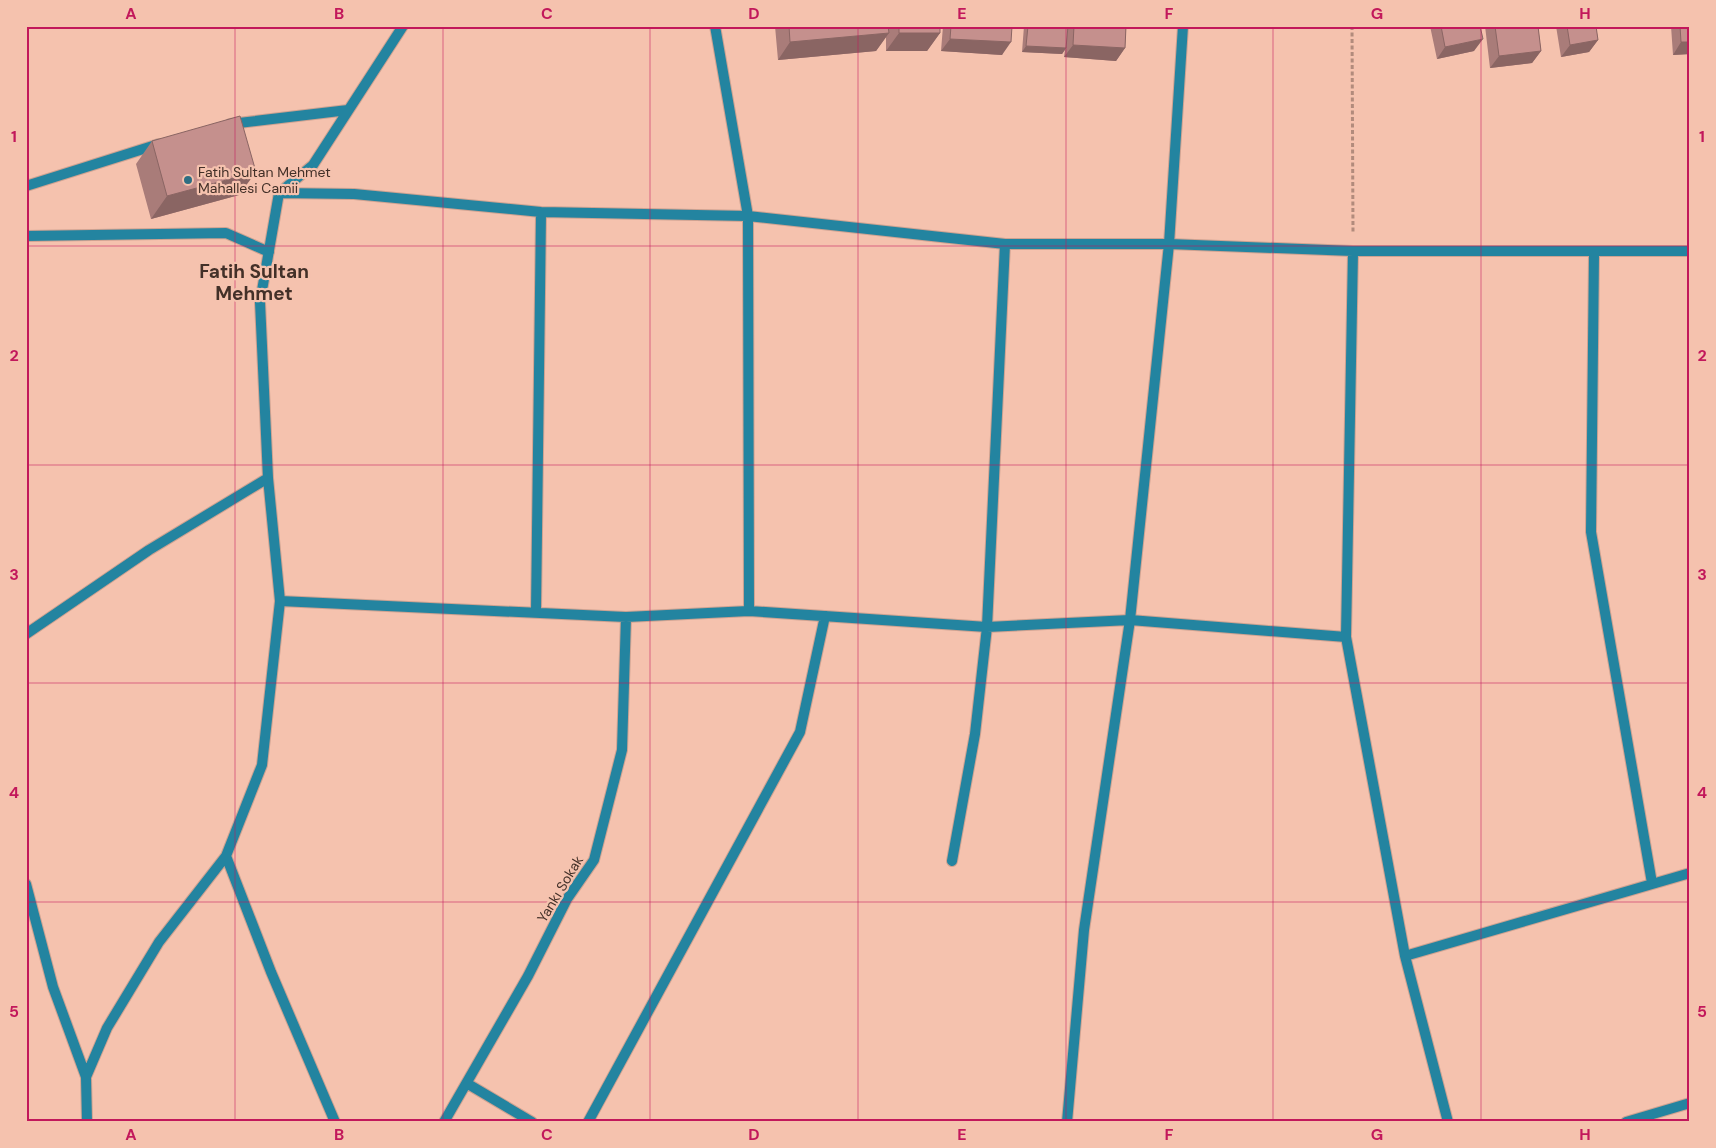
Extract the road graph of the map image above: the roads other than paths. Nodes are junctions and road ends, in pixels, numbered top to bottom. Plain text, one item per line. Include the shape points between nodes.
1 (403, 26) edge
2 (715, 26) edge
3 (1183, 26) edge
4 (348, 110) junction
5 (220, 126) edge
6 (172, 139) edge
7 (26, 186) edge
8 (279, 193) junction
9 (541, 212) junction
10 (748, 216) junction
11 (26, 236) edge
12 (1005, 244) junction
13 (1169, 244) junction
14 (1352, 251) junction
15 (268, 252) junction
16 (1690, 252) edge
17 (1594, 253) junction
18 (268, 478) junction
19 (280, 601) junction
20 (749, 611) junction
21 (536, 612) junction
22 (825, 616) junction
23 (626, 617) junction
24 (1130, 620) junction
25 (987, 627) junction
26 (26, 634) edge
27 (1346, 637) junction
28 (226, 856) junction
29 (952, 861) dead end
30 (1690, 873) edge
31 (1652, 883) junction
32 (26, 884) edge
33 (29, 909) edge
34 (1405, 956) junction
35 (86, 1077) junction
36 (468, 1084) junction
37 (1690, 1103) edge
38 (87, 1122) edge
39 (335, 1122) edge
40 (444, 1122) edge
41 (532, 1122) edge
42 (588, 1122) edge
43 (1067, 1122) edge
44 (1448, 1122) edge
45 (1626, 1122) edge

1 - 4 street
2 - 10 street
3 - 13 street
4 - 5 street
4 - 8 street via 313,164
6 - 7 street
8 - 9 street via 354,194
8 - 15 street
9 - 10 street
9 - 21 street
10 - 12 street
10 - 20 street
11 - 15 street via 226,233
12 - 13 street
12 - 25 street
13 - 14 street
13 - 24 street
14 - 17 street
14 - 27 street
15 - 18 street via 260,302
16 - 17 street
17 - 31 street via 1591,532
18 - 19 street
18 - 26 street via 148,550
19 - 21 street
19 - 28 street via 262,765
20 - 22 street
20 - 23 street
21 - 23 street
22 - 25 street
22 - 42 street via 800,732
23 - 36 street, Yankı Sokak via 622,750 594,860 567,899
24 - 25 street
24 - 27 street
24 - 43 street via 1084,930
25 - 29 street via 975,734
27 - 34 street
28 - 35 street via 159,942 107,1028
28 - 39 street
30 - 31 street
31 - 34 street
32 - 33 street
33 - 35 street
34 - 44 street
35 - 38 street
36 - 40 street, Yankı Sokak
36 - 41 street
37 - 45 street

